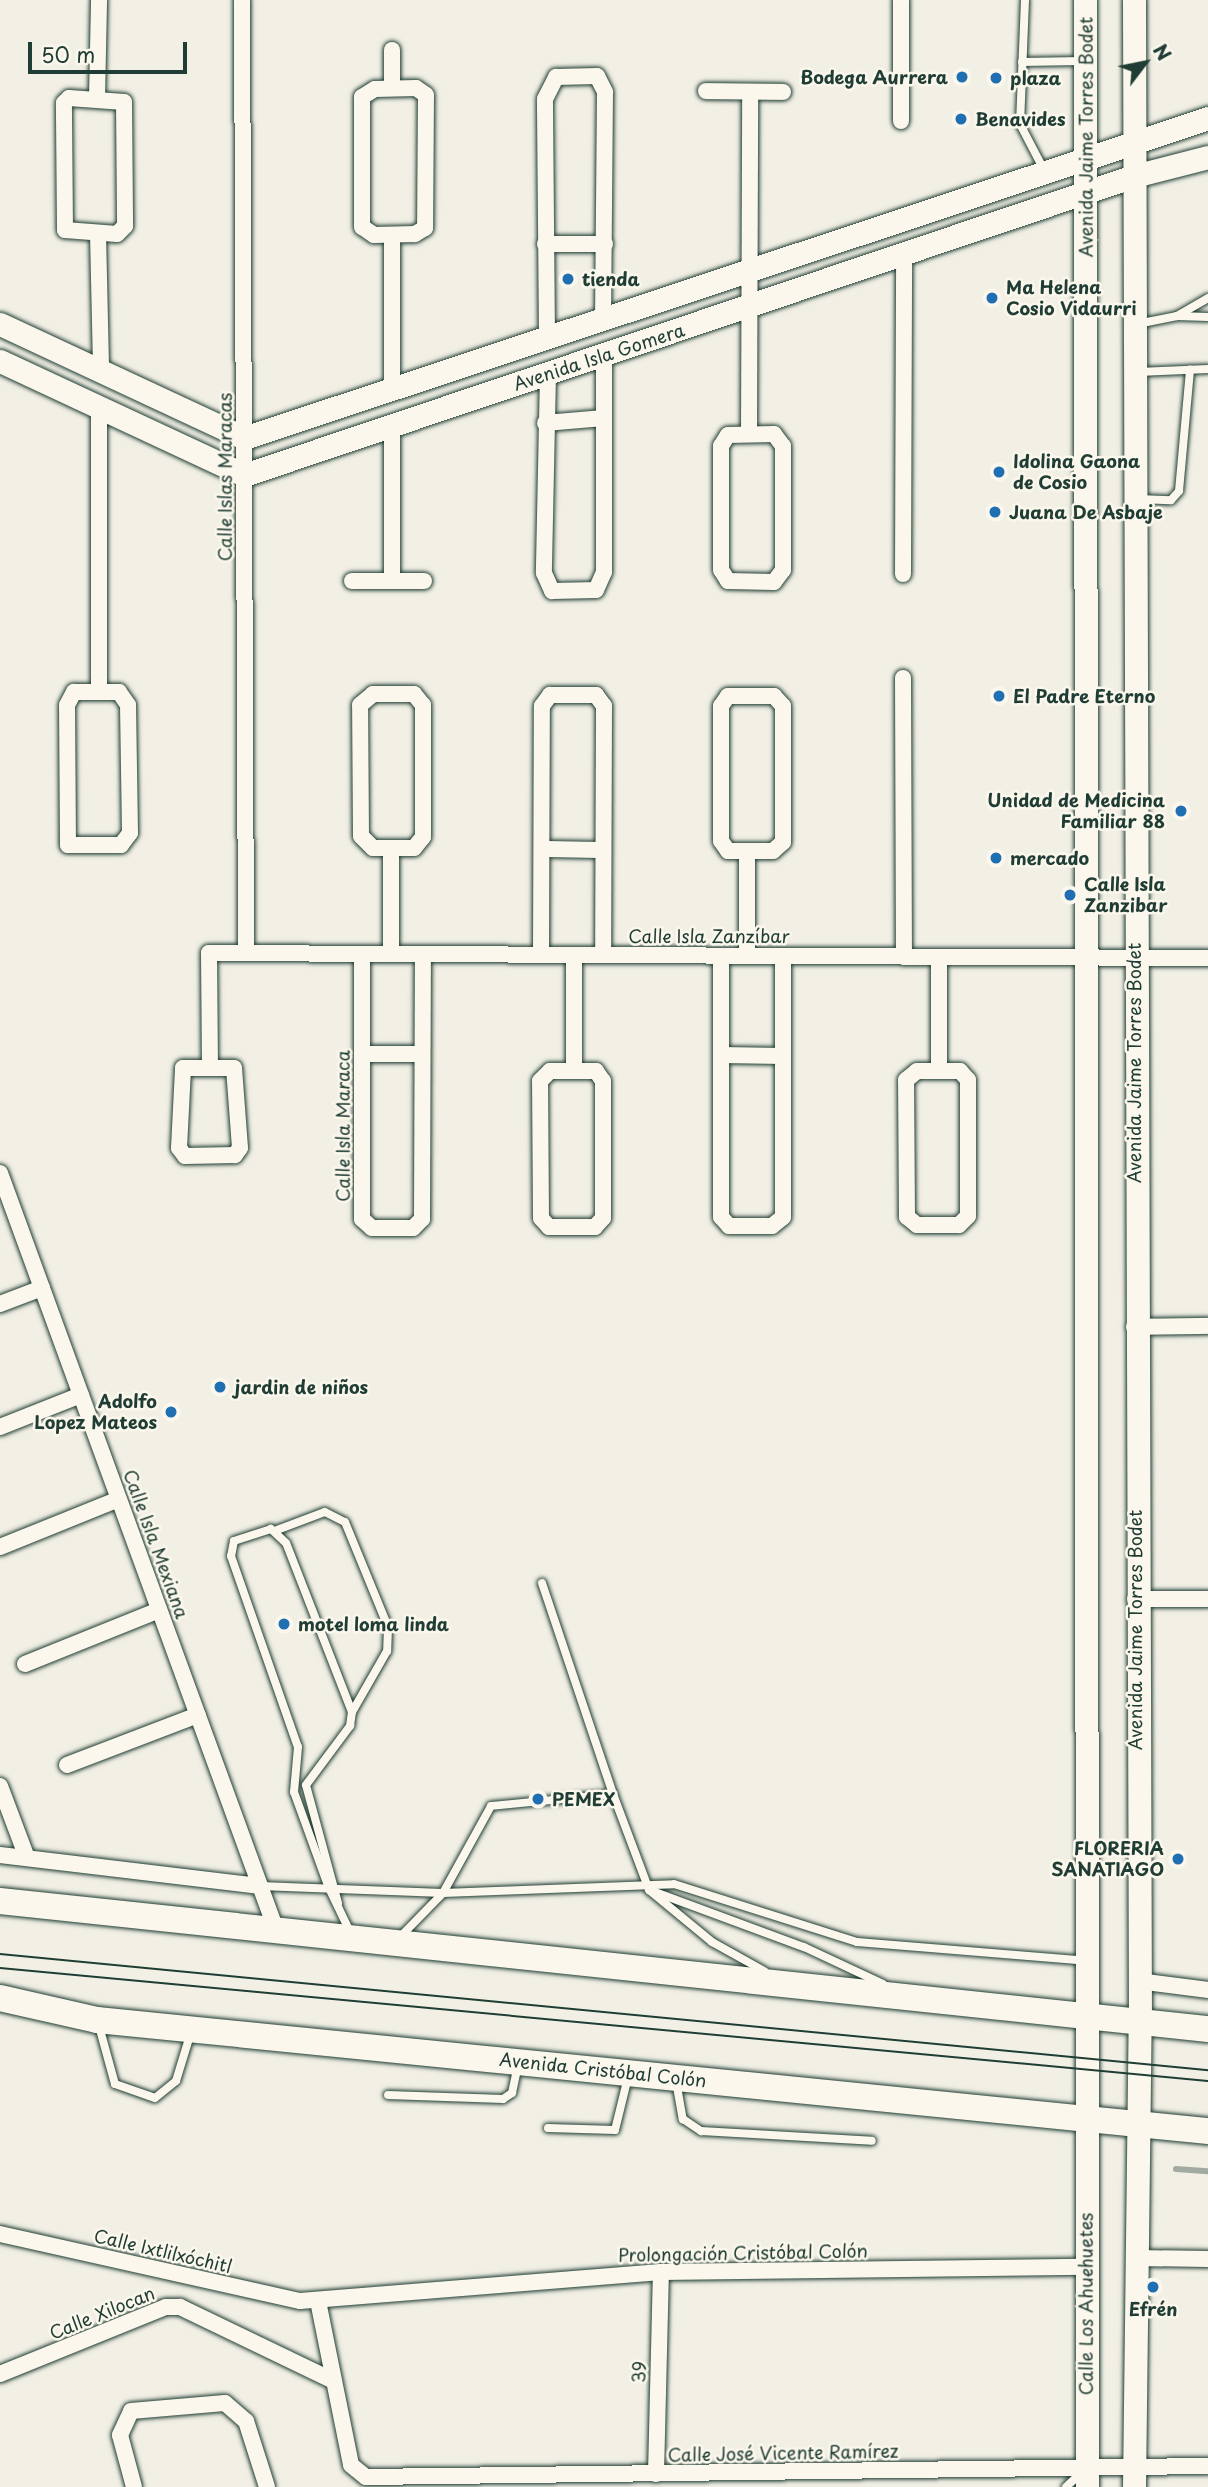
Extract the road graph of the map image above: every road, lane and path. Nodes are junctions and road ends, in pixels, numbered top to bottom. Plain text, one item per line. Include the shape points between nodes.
1 (99, 0) edge
2 (242, 0) edge
3 (901, 0) edge
4 (1026, 0) edge
5 (1085, 0) edge
6 (1134, 0) edge
7 (392, 50) dead end
8 (1084, 61) junction
9 (1022, 62) junction
10 (392, 88) junction
11 (706, 91) dead end
12 (750, 92) junction
13 (783, 92) dead end
14 (97, 98) junction
15 (1208, 118) edge
16 (901, 121) dead end
17 (1136, 141) junction
18 (1208, 157) edge
19 (1087, 158) junction
20 (1045, 172) junction
21 (1134, 176) junction
22 (1087, 197) junction
23 (98, 234) junction
24 (392, 235) junction
25 (545, 244) junction
26 (605, 244) junction
27 (904, 257) junction
28 (749, 270) junction
29 (1208, 298) edge
30 (749, 307) junction
31 (1177, 316) junction
32 (1208, 317) edge
33 (603, 319) junction
34 (0, 324) edge
35 (1137, 324) junction
36 (547, 337) junction
37 (604, 356) junction
38 (0, 361) edge
39 (1190, 369) junction
40 (1208, 369) edge
41 (101, 371) junction
42 (1135, 372) junction
43 (548, 374) junction
44 (392, 388) junction
45 (99, 407) junction
46 (604, 418) junction
47 (545, 423) junction
48 (392, 425) junction
49 (749, 434) junction
50 (244, 438) junction
51 (244, 475) junction
52 (1135, 499) junction
53 (903, 574) dead end
54 (352, 581) dead end
55 (392, 581) junction
56 (424, 581) dead end
57 (903, 678) dead end
58 (99, 692) junction
59 (391, 848) junction
60 (543, 849) junction
61 (603, 850) junction
62 (747, 851) junction
63 (246, 953) junction
64 (362, 954) junction
65 (391, 954) junction
66 (423, 954) junction
67 (541, 955) junction
68 (574, 955) junction
69 (603, 955) junction
70 (721, 956) junction
71 (747, 956) junction
72 (783, 956) junction
73 (904, 957) junction
74 (939, 957) junction
75 (1086, 958) junction
76 (1135, 958) junction
77 (1208, 958) edge
78 (362, 1054) junction
79 (422, 1054) junction
80 (721, 1055) junction
81 (783, 1056) junction
82 (209, 1068) junction
83 (574, 1071) junction
84 (939, 1071) junction
85 (1, 1182) edge
86 (42, 1288) junction
87 (0, 1304) edge
88 (1134, 1326) junction
89 (1208, 1326) edge
90 (81, 1395) junction
91 (0, 1427) edge
92 (119, 1499) junction
93 (277, 1530) junction
94 (0, 1547) edge
95 (542, 1583) dead end
96 (1135, 1599) junction
97 (1208, 1599) edge
98 (159, 1610) junction
99 (25, 1664) dead end
100 (352, 1712) junction
101 (198, 1715) junction
102 (68, 1765) dead end
103 (0, 1786) edge
104 (613, 1794) junction
105 (0, 1855) edge
106 (27, 1858) junction
107 (260, 1886) junction
108 (334, 1888) junction
109 (649, 1890) junction
110 (443, 1893) junction
111 (0, 1901) edge
112 (275, 1927) junction
113 (353, 1938) junction
114 (394, 1942) junction
115 (1088, 1961) junction
116 (1138, 1981) junction
117 (804, 1986) junction
118 (1208, 1990) edge
119 (910, 1997) junction
120 (0, 1998) edge
121 (1086, 2018) junction
122 (97, 2020) junction
123 (1140, 2023) junction
124 (192, 2028) junction
125 (1208, 2029) edge
126 (518, 2062) junction
127 (629, 2073) junction
128 (677, 2078) junction
129 (388, 2095) dead end
130 (1086, 2122) junction
131 (1140, 2126) junction
132 (548, 2128) dead end
133 (1208, 2131) edge
134 (872, 2141) dead end
135 (0, 2234) edge
136 (1138, 2258) junction
137 (1208, 2259) edge
138 (1086, 2267) junction
139 (661, 2272) junction
140 (318, 2301) junction
141 (0, 2374) edge
142 (332, 2380) junction
143 (1208, 2466) edge
144 (656, 2474) junction
145 (1086, 2477) edge
146 (1134, 2477) edge
147 (134, 2487) edge
148 (267, 2487) edge
149 (1066, 2487) edge

1 - 14 street
2 - 50 street, Calle Islas Maracas
3 - 16 street
4 - 9 lane
5 - 8 street, Avenida Jaime Torres Bodet
6 - 17 street, Avenida Jaime Torres Bodet
7 - 10 street
8 - 9 lane
8 - 19 street, Avenida Jaime Torres Bodet
9 - 20 lane via 1020,124
10 - 24 street via 362,97 362,228
10 - 24 street via 426,95 425,228
11 - 12 street
12 - 13 street
12 - 28 street
14 - 23 street via 124,102 125,226 117,234
14 - 23 street via 64,103 64,128 65,230
15 - 17 street, Avenida Isla Gomera
17 - 19 street, Avenida Isla Gomera
17 - 21 street, Avenida Jaime Torres Bodet
18 - 21 street, Avenida Isla Gomera
19 - 20 street, Avenida Isla Gomera
19 - 22 street, Avenida Jaime Torres Bodet
20 - 28 street, Avenida Isla Gomera
21 - 22 street, Avenida Isla Gomera
21 - 35 street, Avenida Jaime Torres Bodet
22 - 27 street, Avenida Isla Gomera
22 - 75 street, Avenida Jaime Torres Bodet
23 - 41 street
24 - 44 street
25 - 26 street
25 - 26 street via 545,99 556,77 597,76 604,92
25 - 36 street
26 - 33 street
27 - 30 street, Avenida Isla Gomera
27 - 53 street
28 - 30 street
28 - 33 street, Avenida Isla Gomera
29 - 31 lane
30 - 37 street, Avenida Isla Gomera
30 - 49 street
31 - 32 lane
31 - 35 lane
33 - 36 street, Avenida Isla Gomera
34 - 41 street
35 - 42 street, Avenida Jaime Torres Bodet
36 - 44 street, Avenida Isla Gomera
37 - 43 street, Avenida Isla Gomera
37 - 46 street
38 - 45 street
39 - 40 lane
39 - 42 lane
39 - 52 lane via 1179,491 1171,500
41 - 50 street
42 - 52 street, Avenida Jaime Torres Bodet
43 - 47 street
43 - 48 street, Avenida Isla Gomera
44 - 50 street, Avenida Isla Gomera
45 - 51 street
45 - 58 street
46 - 47 street
46 - 47 street via 604,572 596,590 552,591 544,573
48 - 51 street, Avenida Isla Gomera
48 - 55 street
49 - 49 street via 774,434 783,446 783,570 774,582 728,581 721,570 721,446 728,435
50 - 51 street, Calle Islas Maracas
51 - 63 street, Calle Islas Maracas
52 - 76 street, Avenida Jaime Torres Bodet
54 - 55 street
55 - 56 street
57 - 73 street
58 - 58 street via 119,692 128,705 130,833 121,845 68,845 67,705 74,692
59 - 59 street via 373,848 361,836 360,705 373,694 414,694 424,705 423,837 414,848
59 - 65 street
60 - 61 street
60 - 61 street via 542,706 550,695 596,695 604,706
60 - 67 street
61 - 69 street
62 - 62 street via 728,851 721,841 721,706 728,696 774,696 783,706 783,842 773,851
62 - 71 street
63 - 64 street, Calle Isla Zanzíbar
63 - 82 street, Calle Isla Zanzíbar via 209,953
64 - 65 street, Calle Isla Zanzíbar
64 - 78 street, Calle Isla Maraca
65 - 66 street, Calle Isla Zanzíbar
66 - 67 street, Calle Isla Zanzíbar
66 - 79 street, Calle Isla Maraca
67 - 68 street, Calle Isla Zanzíbar
68 - 69 street, Calle Isla Zanzíbar
68 - 83 street
69 - 70 street, Calle Isla Zanzíbar
70 - 71 street, Calle Isla Zanzíbar
70 - 80 street
71 - 72 street, Calle Isla Zanzíbar
72 - 73 street, Calle Isla Zanzíbar
72 - 81 street
73 - 74 street, Calle Isla Zanzíbar
74 - 75 street, Calle Isla Zanzíbar
74 - 84 street
75 - 76 street, Calle Isla Zanzíbar
75 - 115 street, Avenida Jaime Torres Bodet
76 - 77 street, Calle Isla Zanzíbar
76 - 88 street, Avenida Jaime Torres Bodet
78 - 79 street
78 - 79 street, Calle Isla Maraca via 362,1219 372,1228 413,1228 422,1219
80 - 81 street
80 - 81 street via 722,1217 729,1226 772,1226 783,1217
82 - 82 street via 234,1068 240,1077 240,1148 235,1155 184,1156 179,1148 177,1076 183,1068
83 - 83 street via 596,1071 603,1081 603,1218 596,1227 549,1227 541,1218 540,1081 551,1071
84 - 84 street via 960,1071 968,1080 968,1216 960,1225 917,1225 907,1217 906,1080 917,1071
85 - 86 street, Calle Isla Mexiana
86 - 87 street
86 - 90 street, Calle Isla Mexiana
88 - 89 street
88 - 96 street, Avenida Jaime Torres Bodet
90 - 91 street
90 - 92 street, Calle Isla Mexiana
92 - 94 street
92 - 98 street, Calle Isla Mexiana
93 - 100 lane
93 - 100 lane via 325,1513 345,1522 388,1627 387,1651
93 - 108 lane via 234,1541 231,1556 298,1747 293,1786
95 - 104 lane
96 - 97 street
96 - 116 street, Avenida Jaime Torres Bodet
98 - 99 street
98 - 101 street, Calle Isla Mexiana
100 - 108 lane via 349,1726 306,1785
101 - 102 street
101 - 107 street, Calle Isla Mexiana
103 - 106 street
104 - 109 lane
104 - 110 lane via 497,1803
105 - 106 street
106 - 107 street
107 - 108 lane
107 - 112 street, Calle Isla Mexiana
108 - 110 lane
108 - 113 lane
109 - 110 lane
109 - 115 lane via 664,1884 703,1890 857,1942
109 - 117 lane via 745,1964
109 - 119 lane via 804,1947
110 - 114 lane
111 - 112 main road
112 - 113 main road
113 - 114 main road
114 - 117 main road
115 - 121 street, Avenida Jaime Torres Bodet
116 - 118 street
116 - 123 street, Avenida Jaime Torres Bodet
117 - 119 main road
119 - 121 main road
120 - 122 main road, Avenida Cristóbal Colón
121 - 123 main road
121 - 130 street, Avenida Jaime Torres Bodet
122 - 124 main road, Avenida Cristóbal Colón
122 - 124 lane via 115,2084 155,2098 176,2081
123 - 125 main road
123 - 131 street, Avenida Jaime Torres Bodet
124 - 126 main road, Avenida Cristóbal Colón
126 - 127 main road, Avenida Cristóbal Colón
126 - 129 lane via 512,2093 503,2099
127 - 128 main road, Avenida Cristóbal Colón
127 - 132 lane via 615,2130
128 - 130 main road, Avenida Cristóbal Colón
128 - 134 lane via 683,2119 701,2131
130 - 131 main road, Avenida Cristóbal Colón
130 - 138 street, Calle Los Ahuehuetes
131 - 133 main road, Avenida Cristóbal Colón
131 - 136 street
135 - 140 street, Calle Ixtlilxóchitl
136 - 137 street
136 - 146 street
138 - 139 street, Prolongación Cristóbal Colón
138 - 145 street, Calle Los Ahuehuetes
139 - 140 street, Prolongación Cristóbal Colón
139 - 144 street, 39
140 - 142 street
141 - 142 street, Calle Xilocan via 166,2307 180,2307
142 - 144 street, Calle José Vicente Ramírez via 358,2475
143 - 146 street, Calle José Vicente Ramírez
144 - 145 street, Calle José Vicente Ramírez
145 - 146 street, Calle José Vicente Ramírez
145 - 149 lane
147 - 148 street via 120,2435 131,2411 225,2403 238,2408

